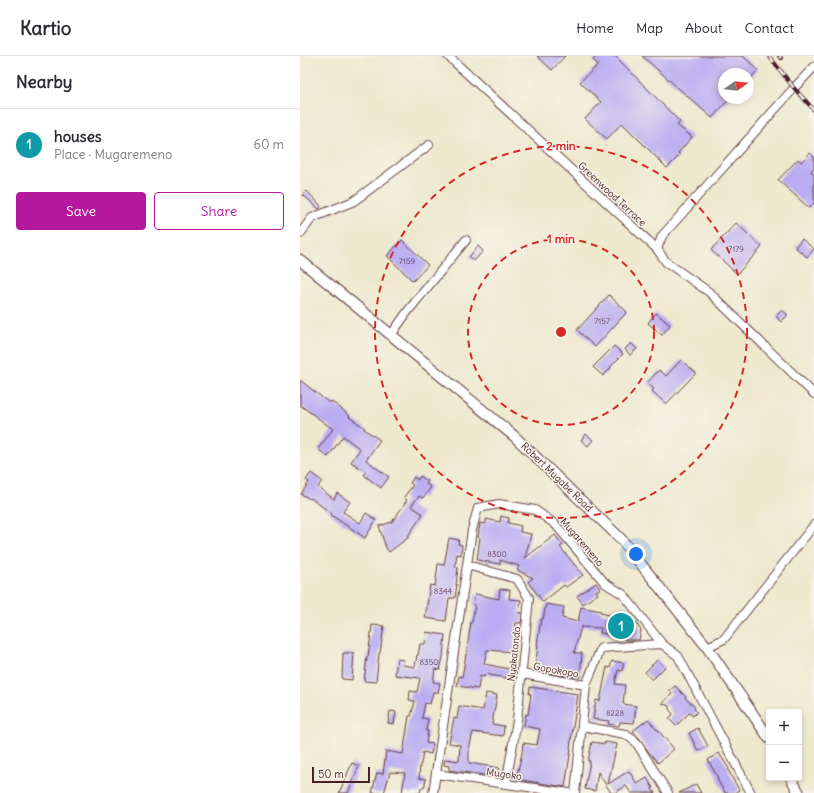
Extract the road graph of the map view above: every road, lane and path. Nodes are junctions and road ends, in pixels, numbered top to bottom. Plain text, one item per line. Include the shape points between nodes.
1 (448, 56) edge
2 (814, 67) edge
3 (428, 145) dead end
4 (300, 234) edge
5 (466, 240) dead end
6 (657, 249) junction
7 (300, 260) edge
8 (391, 335) junction
9 (814, 394) edge
10 (814, 525) edge
11 (467, 565) junction
12 (662, 644) junction
13 (707, 647) junction
14 (522, 674) junction
15 (586, 685) junction
16 (582, 726) junction
17 (766, 734) edge
18 (436, 774) junction
19 (793, 781) edge
20 (506, 784) junction
21 (433, 793) edge
22 (569, 793) edge
23 (575, 793) edge
24 (668, 793) edge
25 (751, 793) edge
26 (800, 793) edge

1 - 6 street, Greenwood Terrace
2 - 6 street via 662,236
3 - 4 street via 354,201 312,218
5 - 8 street via 408,310
6 - 9 street, Greenwood Terrace via 666,262 709,292
7 - 8 main road, Robert Mugabe Road
8 - 13 main road, Robert Mugabe Road via 514,436 622,539
10 - 13 street via 724,639
11 - 12 street, Mugaremeno via 478,508 499,504 536,510 555,524 605,583 624,595
11 - 14 street, Nyakatondo via 517,580 529,598
11 - 18 street, Mugaremeno
12 - 15 street via 601,648
12 - 25 street, Mugaremeno via 678,656
13 - 17 main road, Robert Mugabe Road
14 - 15 street, Gopokopo
14 - 20 street, Nyakatondo
15 - 16 street
16 - 23 street
16 - 24 street via 625,734 636,742
18 - 20 street, Mugoko
18 - 21 street, Mugaremeno
19 - 26 main road
20 - 22 street, Mugoko

